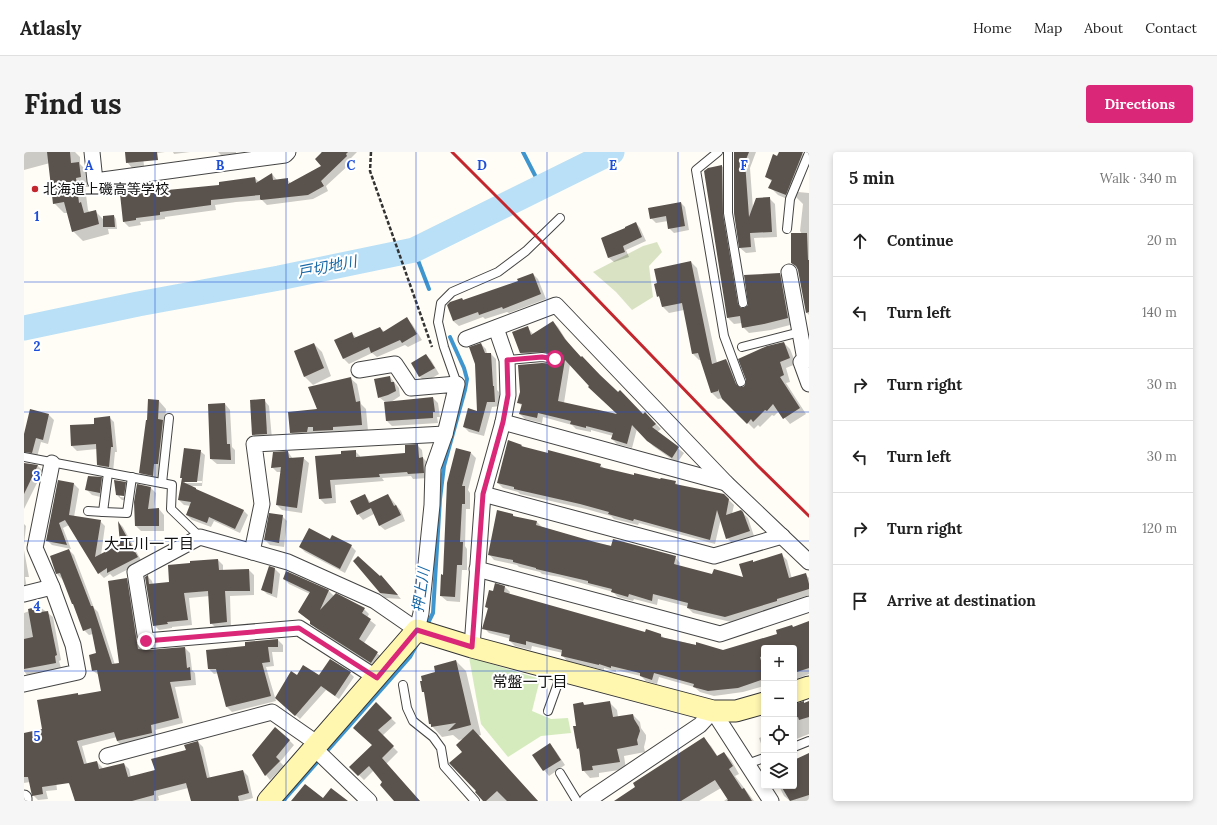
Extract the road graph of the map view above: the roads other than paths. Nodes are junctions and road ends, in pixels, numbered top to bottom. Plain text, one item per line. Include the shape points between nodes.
1 (92, 152) edge
2 (288, 152) edge
3 (718, 152) edge
4 (728, 152) edge
5 (809, 153) edge
6 (560, 218) dead end
7 (787, 229) dead end
8 (789, 272) dead end
9 (743, 303) dead end
10 (496, 328) junction
11 (800, 332) junction
12 (466, 339) dead end
13 (742, 347) dead end
14 (555, 359) dead end
15 (807, 359) edge
16 (507, 360) junction
17 (359, 370) dead end
18 (741, 382) dead end
19 (457, 384) junction
20 (809, 384) edge
21 (169, 418) dead end
22 (503, 422) junction
23 (445, 434) junction
24 (24, 457) edge
25 (52, 463) junction
26 (108, 473) junction
27 (132, 478) junction
28 (162, 483) junction
29 (727, 484) junction
30 (483, 494) junction
31 (88, 511) dead end
32 (103, 512) junction
33 (782, 536) junction
34 (200, 537) junction
35 (252, 552) junction
36 (809, 562) edge
37 (477, 569) junction
38 (52, 587) junction
39 (24, 594) edge
40 (809, 604) edge
41 (417, 630) junction
42 (472, 647) junction
43 (562, 671) junction
44 (377, 678) junction
45 (24, 684) edge
46 (404, 685) dead end
47 (809, 687) edge
48 (797, 691) edge
49 (761, 704) edge
50 (548, 711) dead end
51 (713, 711) junction
52 (809, 741) edge
53 (316, 746) junction
54 (797, 746) edge
55 (107, 756) dead end
56 (761, 759) edge
57 (747, 764) junction
58 (560, 773) dead end
59 (593, 799) edge
60 (368, 800) edge
61 (268, 801) edge
62 (475, 801) edge
63 (577, 801) edge
64 (771, 801) edge

1 - 2 street via 95,181 285,155
3 - 18 lane via 696,170 724,336
4 - 9 lane via 728,213
5 - 7 lane via 790,199
6 - 19 lane via 526,251 498,272 452,292 441,303 438,322
8 - 11 street
10 - 12 street
10 - 16 street
10 - 29 street via 556,305
11 - 13 lane
11 - 15 street
14 - 16 lane via 542,357
15 - 20 street via 801,362
16 - 22 street via 508,395
17 - 19 street via 395,364 411,388
19 - 23 street
21 - 28 lane
22 - 29 street
22 - 30 street
23 - 35 street via 254,444 262,504
23 - 41 street via 433,468 432,513
24 - 25 lane
25 - 26 lane
25 - 38 street via 35,548
26 - 27 lane
26 - 32 lane
27 - 28 lane
27 - 32 lane via 127,513
28 - 34 lane via 172,485 171,510
29 - 33 street
30 - 33 street via 714,556
30 - 37 street
31 - 32 lane
33 - 36 street
34 - 35 street
34 - 44 street via 135,572 146,641 299,628
35 - 41 street via 288,562 375,601
37 - 40 street via 720,634
37 - 42 street
38 - 39 street
38 - 45 street via 73,645 78,672
41 - 42 street
41 - 44 street
42 - 43 street
43 - 50 lane
43 - 51 street
44 - 53 street
46 - 62 lane via 407,708 413,721 433,737 440,748 444,766
47 - 48 street
49 - 51 street via 736,711
51 - 57 street
51 - 59 street via 700,725
52 - 54 lane
53 - 55 street via 272,712
53 - 60 street
53 - 61 street
56 - 57 lane
57 - 64 street
58 - 63 lane

